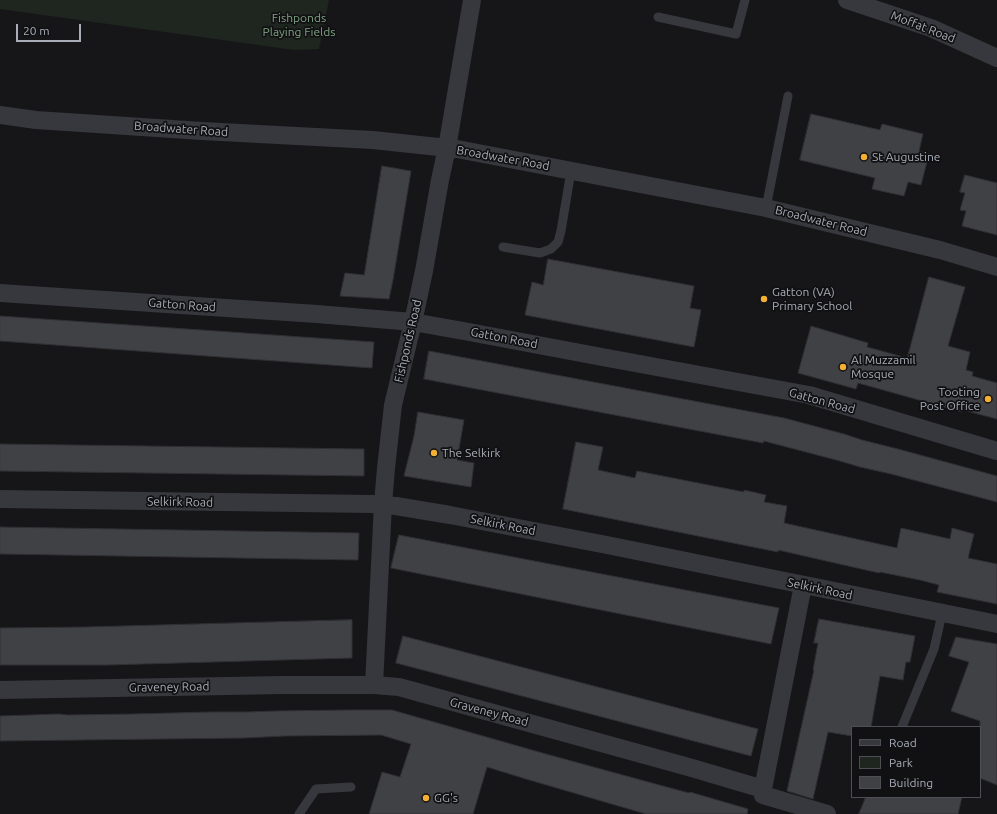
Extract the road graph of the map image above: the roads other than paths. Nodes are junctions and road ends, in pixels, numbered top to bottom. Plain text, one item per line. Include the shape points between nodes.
1 (472, 0) edge
2 (745, 0) edge
3 (847, 0) edge
4 (658, 17) dead end
5 (997, 58) edge
6 (788, 96) dead end
7 (0, 115) edge
8 (447, 148) junction
9 (571, 171) junction
10 (766, 208) junction
11 (503, 247) dead end
12 (997, 267) edge
13 (0, 293) edge
14 (413, 322) junction
15 (997, 451) edge
16 (0, 499) edge
17 (383, 504) junction
18 (803, 585) junction
19 (942, 614) junction
20 (997, 624) edge
21 (374, 685) junction
22 (0, 690) edge
23 (902, 726) edge
24 (351, 787) dead end
25 (763, 790) junction
26 (299, 814) edge
27 (827, 814) edge

1 - 8 street, Fishponds Road
2 - 4 lane via 736,34
3 - 5 street, Moffat Road via 930,28
6 - 10 lane
7 - 8 street, Broadwater Road via 36,120 373,140
8 - 9 street, Broadwater Road
8 - 14 street, Fishponds Road
9 - 10 street, Broadwater Road
9 - 11 lane via 562,231 558,242 551,250 540,253
10 - 12 street, Broadwater Road via 940,250
13 - 14 street, Gatton Road
14 - 15 street, Gatton Road via 809,395
14 - 17 street, Fishponds Road via 393,405
16 - 17 street, Selkirk Road
17 - 18 street, Selkirk Road via 607,545
17 - 21 street, Fishponds Road
18 - 19 street, Selkirk Road
18 - 25 street
19 - 20 street, Selkirk Road
19 - 23 lane via 934,649
21 - 22 street, Graveney Road
21 - 25 street, Graveney Road via 399,688 700,770
24 - 26 lane via 316,789
25 - 27 street, Graveney Road via 763,795

